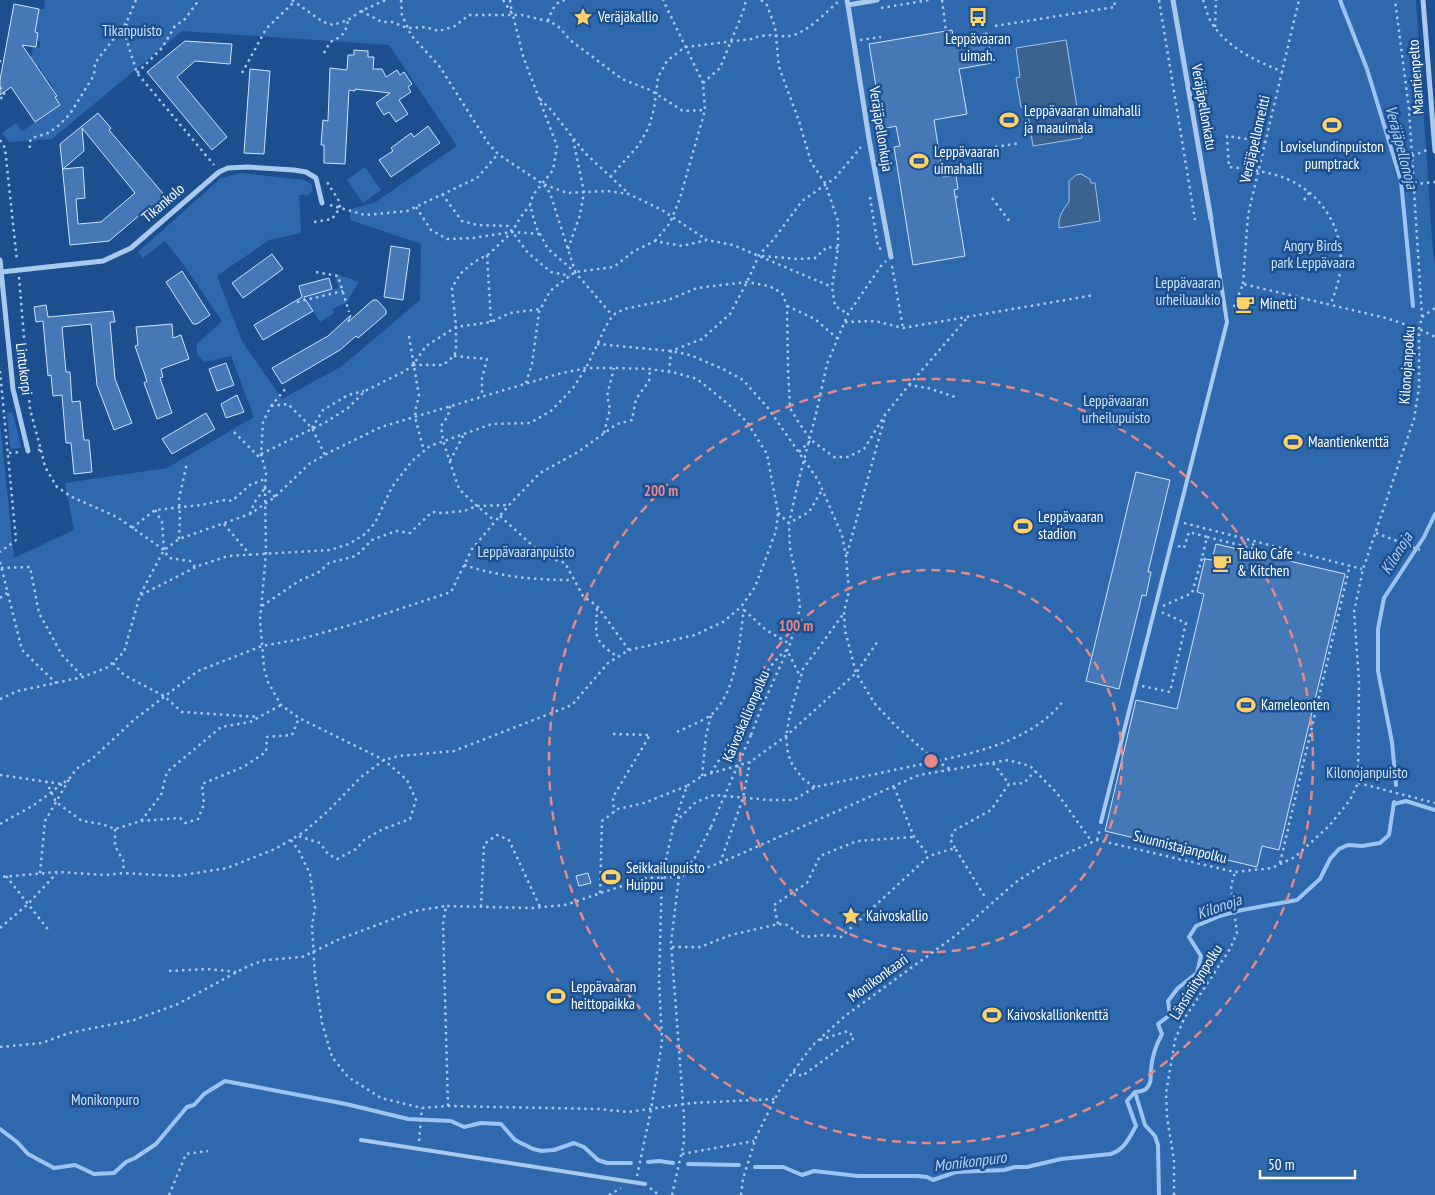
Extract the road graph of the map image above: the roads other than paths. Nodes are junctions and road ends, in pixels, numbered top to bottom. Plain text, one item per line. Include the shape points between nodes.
1 (877, 0) edge
2 (1173, 0) edge
3 (1423, 0) edge
4 (848, 2) edge
5 (1435, 149) edge
6 (322, 203) road end
7 (1211, 219) joint
8 (890, 257) road end
9 (0, 260) edge
10 (1, 272) edge
11 (28, 451) road end
12 (1101, 822) dead end
13 (361, 1140) dead end
14 (645, 1184) dead end

1 - 4 street
2 - 7 street, Veräjäpellonkatu
3 - 5 street, Maantienpelto
4 - 8 street, Veräjäpellonkuja
6 - 10 street, Tikankolo via 316,178 306,172 228,168 219,172 131,248 102,261
7 - 12 lane via 1227,322
9 - 10 street, Lintukorpi
10 - 11 street, Lintukorpi via 12,389
13 - 14 lane

